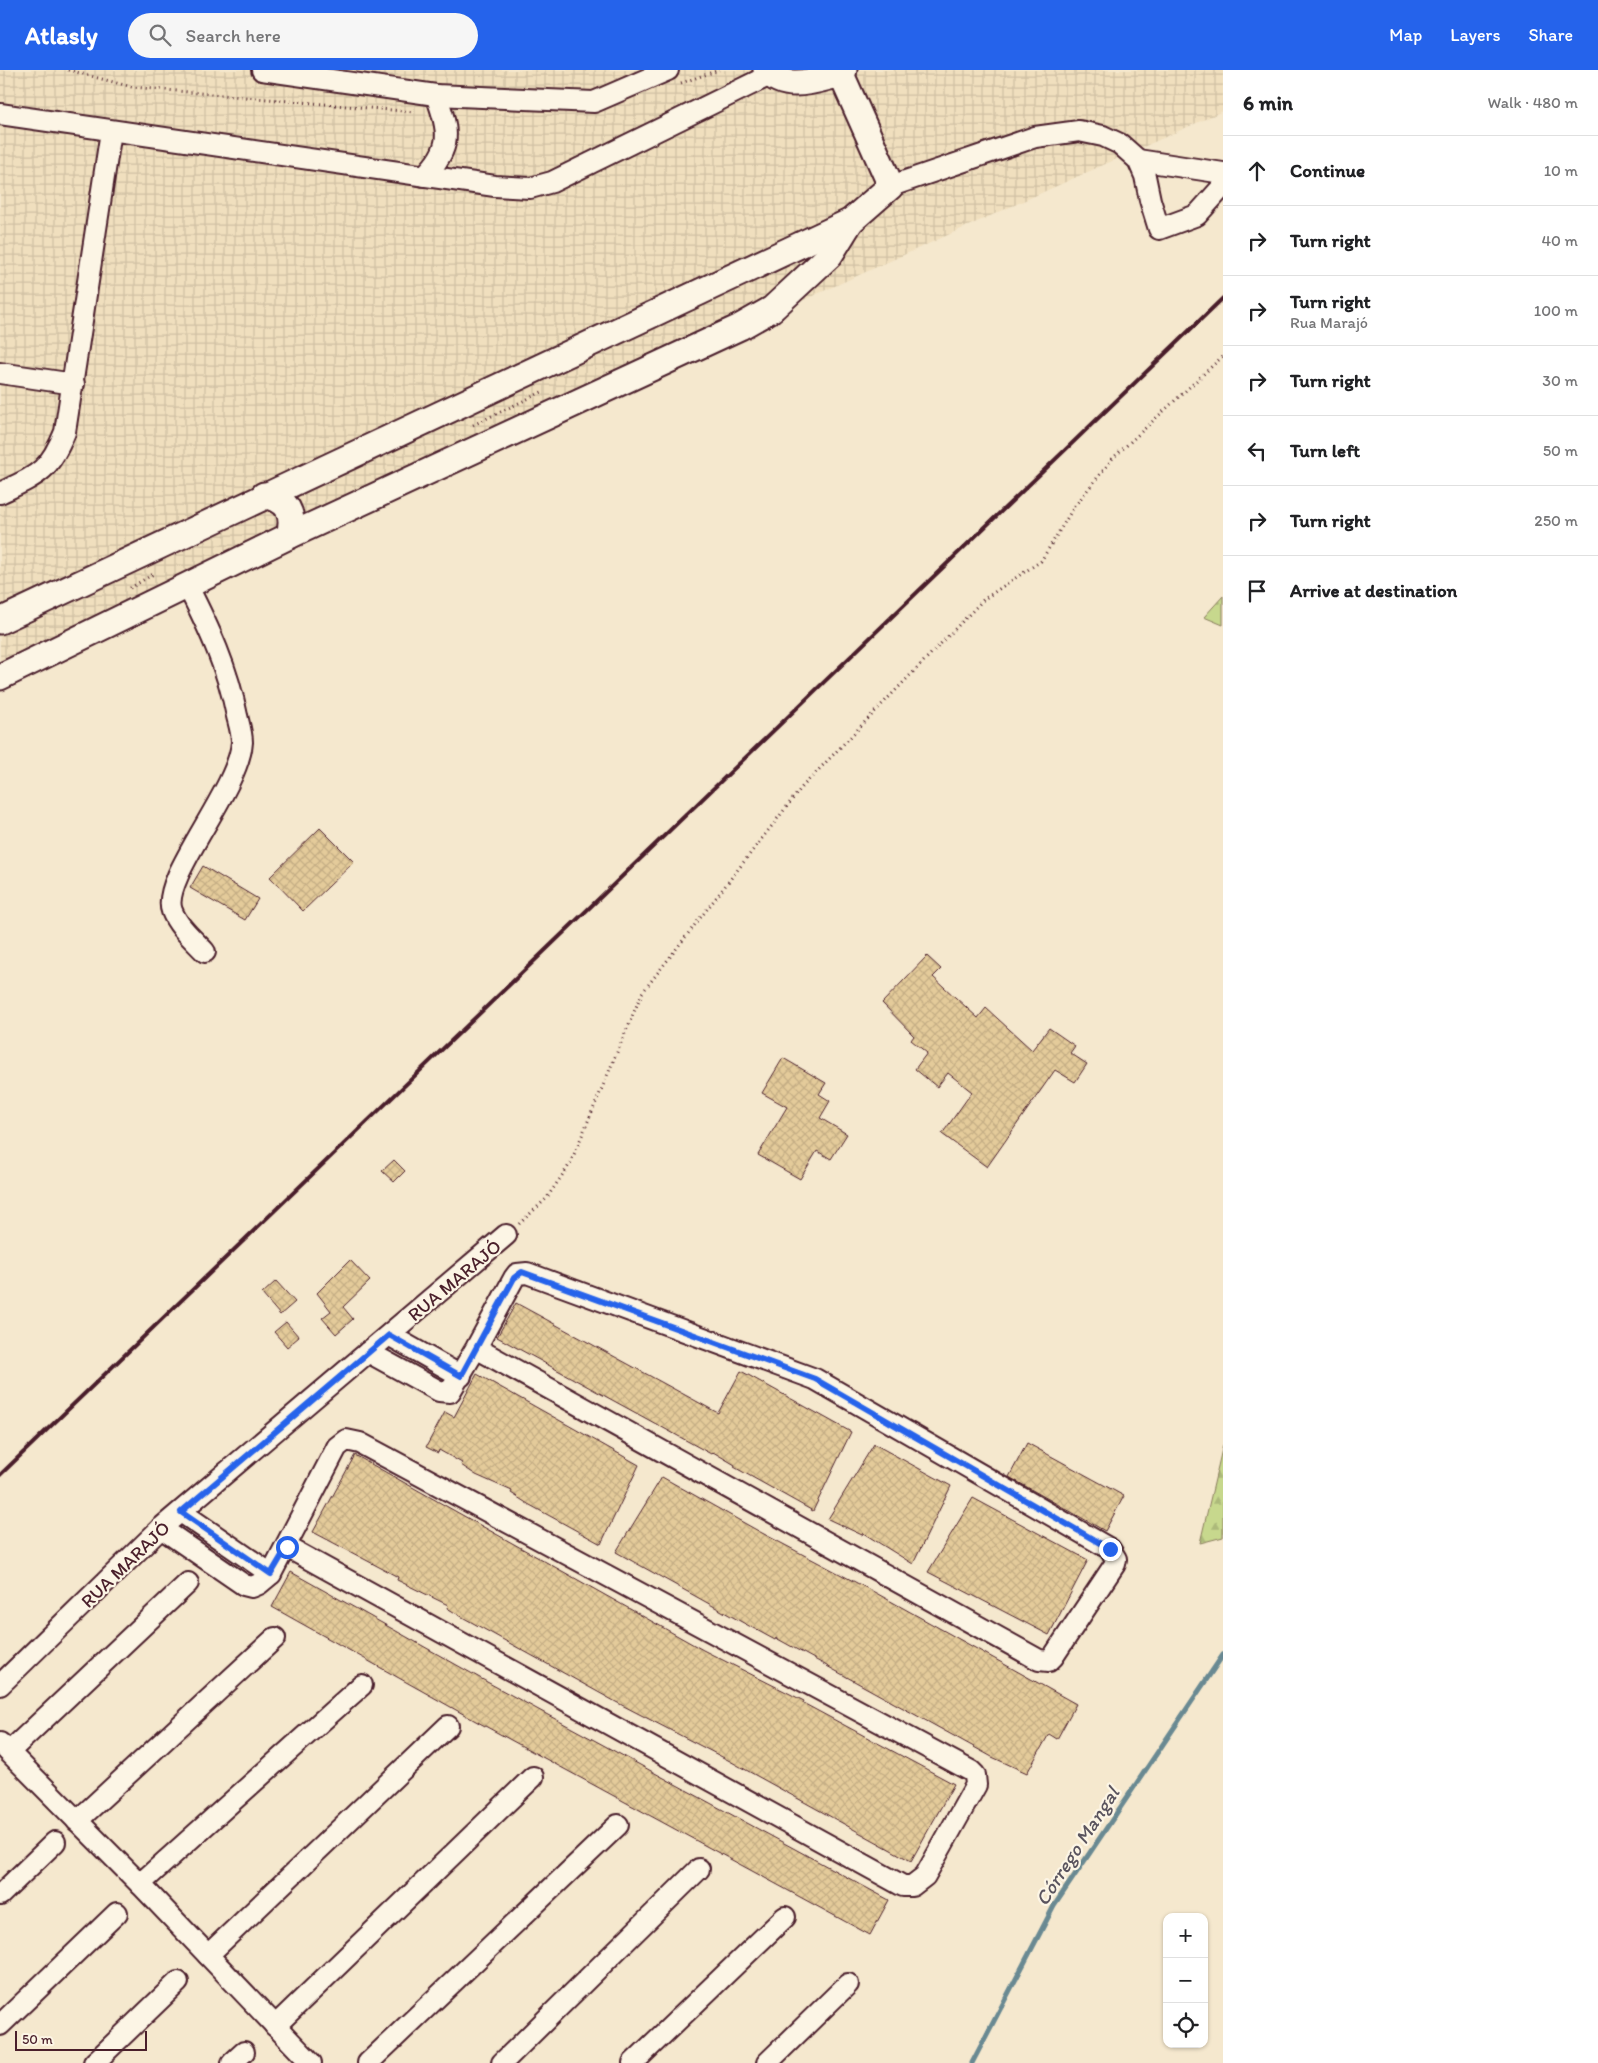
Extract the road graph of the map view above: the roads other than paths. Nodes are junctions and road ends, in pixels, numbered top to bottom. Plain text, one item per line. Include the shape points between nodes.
1 (262, 70) edge
2 (668, 70) edge
3 (842, 72) edge
4 (768, 73) edge
5 (436, 95) junction
6 (0, 114) edge
7 (111, 131) junction
8 (1138, 160) junction
9 (1223, 174) edge
10 (424, 176) junction
11 (891, 186) junction
12 (1223, 186) edge
13 (851, 221) junction
14 (0, 372) edge
15 (74, 384) junction
16 (0, 493) edge
17 (264, 495) junction
18 (289, 536) junction
19 (187, 585) junction
20 (0, 621) edge
21 (0, 676) edge
22 (205, 952) dead end
23 (510, 1231) road end
24 (389, 1335) junction
25 (476, 1348) junction
26 (368, 1352) junction
27 (461, 1376) junction
28 (181, 1512) junction
29 (161, 1528) junction
30 (287, 1547) junction
31 (271, 1574) junction
32 (188, 1584) dead end
33 (276, 1638) dead end
34 (0, 1685) edge
35 (362, 1685) dead end
36 (448, 1726) dead end
37 (4, 1747) edge
38 (533, 1777) dead end
39 (77, 1821) junction
40 (618, 1825) dead end
41 (55, 1842) dead end
42 (699, 1869) dead end
43 (140, 1884) junction
44 (0, 1895) edge
45 (117, 1913) dead end
46 (785, 1917) dead end
47 (208, 1955) junction
48 (178, 1982) dead end
49 (848, 1984) dead end
50 (0, 2024) edge
51 (275, 2026) junction
52 (94, 2063) edge
53 (311, 2063) edge
54 (368, 2063) edge
55 (502, 2063) edge
56 (633, 2063) edge
57 (767, 2063) edge

1 - 5 street
2 - 5 street via 594,102
3 - 4 main road via 792,85
3 - 11 main road
4 - 10 street via 552,182 530,188
5 - 10 street via 446,132 445,141 439,162
6 - 7 street
7 - 10 street
7 - 15 street
8 - 9 street
8 - 11 street via 1120,144 1103,136 1079,132 1035,137
8 - 12 street via 1159,229 1197,215
11 - 13 main road
13 - 17 main road
13 - 18 main road via 830,255 816,269 772,309 740,327
14 - 15 street
15 - 16 street via 65,432 55,457 42,470
17 - 18 main road via 280,500 290,512 292,526
17 - 20 main road
18 - 19 main road
19 - 21 main road
19 - 22 street via 215,640 242,741 239,762 229,786 181,869 171,895 171,910 178,923
23 - 24 street, RUA MARAJÓ
24 - 26 street, RUA MARAJÓ
24 - 27 street
25 - 25 street via 514,1278 517,1274 527,1273 815,1379 1110,1549 1116,1559 1053,1657 1049,1661 1039,1660
25 - 27 street
26 - 27 street via 444,1393 454,1388
26 - 28 street, RUA MARAJÓ
28 - 29 street, RUA MARAJÓ
28 - 31 street
29 - 31 street via 244,1585 252,1587
29 - 34 street, RUA MARAJÓ
30 - 30 street via 903,1886 912,1886 925,1876 976,1786 972,1771 360,1442 346,1440 337,1447
30 - 31 street
32 - 37 street
33 - 39 street
35 - 43 street
36 - 47 street
37 - 39 street
38 - 51 street
39 - 43 street
40 - 54 street
41 - 44 street
42 - 55 street
43 - 47 street
45 - 50 street
46 - 56 street
47 - 51 street
48 - 52 street
49 - 57 street
51 - 53 street

